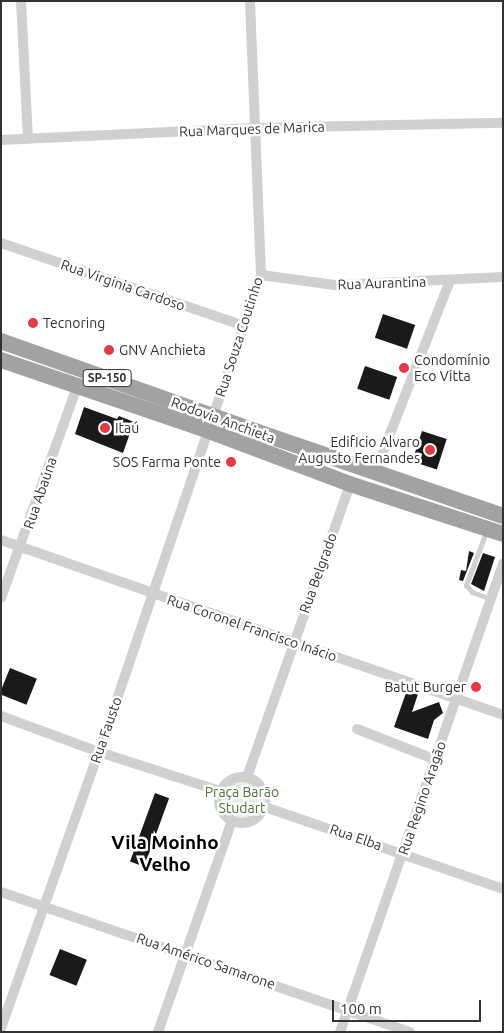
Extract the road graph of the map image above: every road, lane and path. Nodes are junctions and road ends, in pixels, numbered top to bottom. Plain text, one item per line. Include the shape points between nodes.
1 (21, 1) edge
2 (250, 1) edge
3 (503, 123) edge
4 (254, 128) junction
5 (28, 138) junction
6 (1, 140) edge
7 (1, 243) edge
8 (261, 276) junction
9 (503, 277) edge
10 (450, 281) junction
11 (245, 326) junction
12 (1, 341) edge
13 (1, 360) edge
14 (77, 387) junction
15 (211, 424) junction
16 (375, 472) junction
17 (350, 484) junction
18 (503, 516) edge
19 (495, 532) edge
20 (1, 540) edge
21 (20, 547) junction
22 (503, 564) edge
23 (153, 594) junction
24 (1, 598) edge
25 (491, 599) junction
26 (294, 642) junction
27 (457, 698) junction
28 (503, 715) edge
29 (1, 716) edge
30 (357, 729) dead end
31 (99, 752) junction
32 (436, 760) junction
33 (247, 777) junction
34 (220, 791) junction
35 (265, 807) junction
36 (232, 821) junction
37 (403, 853) junction
38 (503, 890) edge
39 (1, 892) edge
40 (44, 907) junction
41 (186, 954) junction
42 (348, 1009) junction
43 (1, 1028) edge
44 (158, 1032) edge
45 (340, 1032) edge
46 (410, 1032) edge

1 - 5 street
2 - 4 street, Rua Souza Coutinho
3 - 4 street, Rua Marques de Marica
4 - 5 street, Rua Marques de Marica
4 - 8 street, Rua Souza Coutinho
5 - 6 street, Rua Marques de Marica
7 - 11 street, Rua Virginia Cardoso
8 - 10 street, Rua Aurantina via 334,285
8 - 11 street, Rua Souza Coutinho
9 - 10 street, Rua Aurantina
10 - 16 street
11 - 15 street, Rua Souza Coutinho
12 - 15 highway, Rodovia Anchieta / SP-150
13 - 14 highway, Rodovia Anchieta / SP-150
14 - 15 highway, Rodovia Anchieta / SP-150
14 - 21 street, Rua Abaúna
15 - 16 highway, Rodovia Anchieta / SP-150
15 - 17 highway, Rodovia Anchieta / SP-150
15 - 23 street, Rua Fausto
16 - 18 highway, Rodovia Anchieta / SP-150
17 - 19 highway, Rodovia Anchieta / SP-150
17 - 26 street, Rua Belgrado
19 - 25 lane via 466,585 472,592
20 - 21 street, Rua Coronel Francisco Inácio
21 - 23 street, Rua Coronel Francisco Inácio
21 - 24 street, Rua Abaúna
22 - 25 street, Rua Regino Aragão
23 - 26 street, Rua Coronel Francisco Inácio
23 - 31 street, Rua Fausto
25 - 27 street, Rua Regino Aragão
26 - 27 street, Rua Coronel Francisco Inácio
26 - 33 street, Rua Belgrado
27 - 28 street, Rua Coronel Francisco Inácio
27 - 32 street, Rua Regino Aragão
29 - 31 street
30 - 32 street
31 - 34 street
31 - 40 street, Rua Fausto
32 - 37 street, Rua Regino Aragão
33 - 34 street via 228,781
33 - 35 street via 263,788
34 - 36 street via 219,805 226,818
35 - 36 street via 248,823
35 - 37 street, Rua Elba
36 - 41 street
37 - 38 street, Rua Elba
37 - 42 street, Rua Regino Aragão
39 - 40 street, Rua Américo Samarone
40 - 41 street, Rua Américo Samarone
40 - 43 street, Rua Fausto
41 - 42 street, Rua Américo Samarone
41 - 44 street
42 - 45 street, Rua Regino Aragão
42 - 46 street, Rua Américo Samarone

